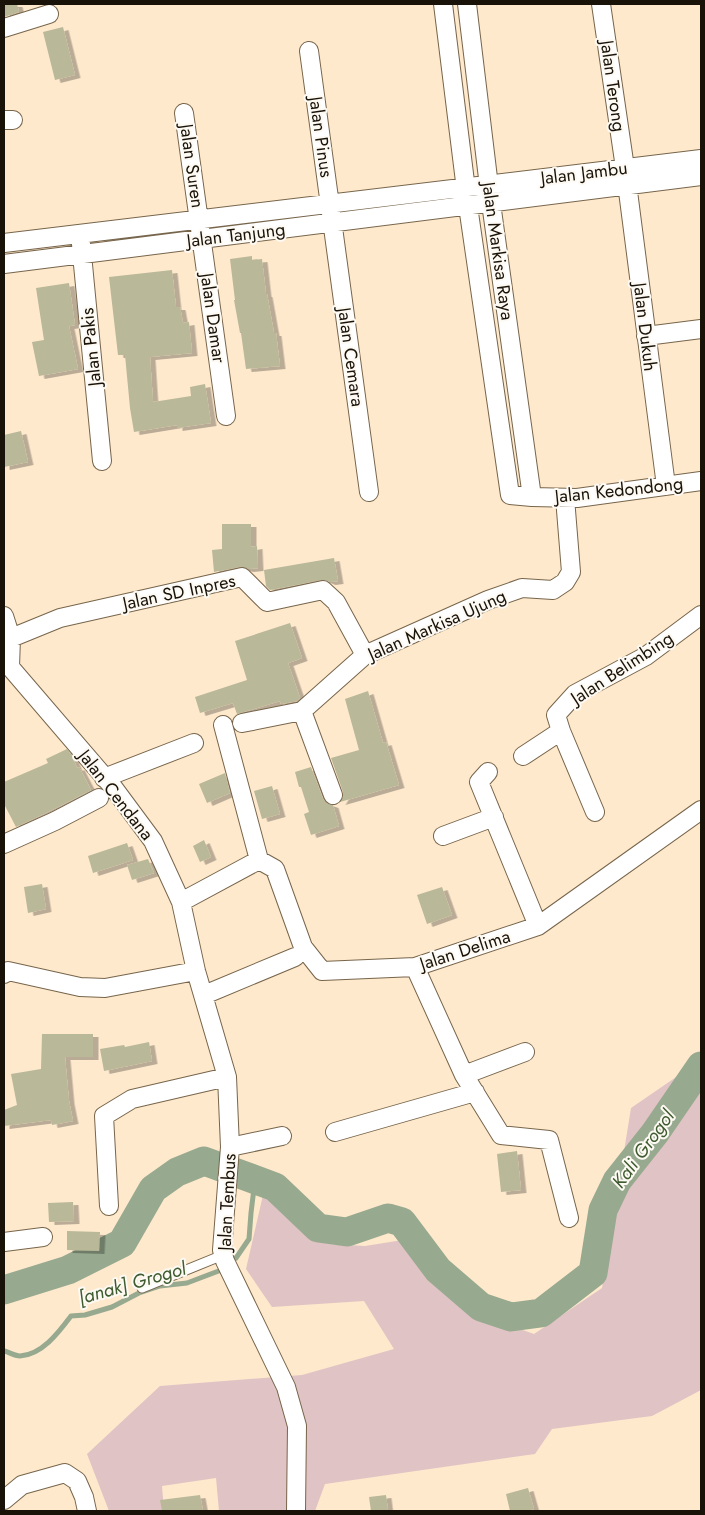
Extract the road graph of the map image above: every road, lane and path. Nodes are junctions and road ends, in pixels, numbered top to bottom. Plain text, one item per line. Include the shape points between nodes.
1 (443, 4) edge
2 (467, 4) edge
3 (601, 4) edge
4 (49, 14) dead end
5 (4, 28) edge
6 (309, 50) dead end
7 (184, 113) dead end
8 (701, 159) edge
9 (625, 168) junction
10 (701, 176) edge
11 (489, 184) junction
12 (626, 186) junction
13 (466, 187) junction
14 (491, 203) junction
15 (330, 204) junction
16 (468, 206) junction
17 (199, 219) junction
18 (332, 223) junction
19 (80, 234) junction
20 (202, 239) junction
21 (4, 243) edge
22 (82, 254) junction
23 (4, 264) edge
24 (701, 329) edge
25 (646, 336) junction
26 (226, 416) dead end
27 (102, 461) dead end
28 (701, 481) edge
29 (666, 486) junction
30 (369, 492) dead end
31 (509, 492) joint
32 (532, 497) junction
33 (565, 498) junction
34 (701, 615) edge
35 (4, 616) edge
36 (11, 638) junction
37 (365, 655) junction
38 (7, 669) edge
39 (302, 711) junction
40 (242, 723) dead end
41 (222, 726) dead end
42 (561, 732) junction
43 (194, 743) dead end
44 (523, 756) dead end
45 (488, 772) dead end
46 (104, 778) junction
47 (333, 795) dead end
48 (99, 798) dead end
49 (701, 810) edge
50 (596, 812) dead end
51 (494, 816) junction
52 (443, 836) dead end
53 (4, 844) edge
54 (259, 860) junction
55 (181, 902) junction
56 (538, 926) junction
57 (295, 957) dead end
58 (415, 967) junction
59 (192, 971) junction
60 (152, 972) dead end
61 (4, 974) edge
62 (204, 995) junction
63 (525, 1052) dead end
64 (464, 1075) junction
65 (227, 1077) junction
66 (475, 1092) junction
67 (335, 1132) dead end
68 (282, 1136) dead end
69 (229, 1151) junction
70 (109, 1206) dead end
71 (569, 1218) dead end
72 (43, 1237) dead end
73 (4, 1242) edge
74 (223, 1255) junction
75 (142, 1288) dead end
76 (4, 1500) edge
77 (87, 1511) edge
78 (296, 1511) edge

1 - 13 street, Jalan Markisa Raya
2 - 11 street, Jalan Markisa Raya
3 - 9 street, Jalan Terong
4 - 5 street
6 - 15 street, Jalan Pinus
7 - 17 street, Jalan Suren
8 - 9 street, Jalan Jambu
9 - 11 street, Jalan Jambu
9 - 12 street, Jalan Dukuh
10 - 12 street, Jalan Jambu
11 - 13 street, Jalan Jambu
11 - 14 street, Jalan Markisa Raya
12 - 14 street, Jalan Jambu
12 - 25 street, Jalan Dukuh
13 - 15 street, Jalan Tanjung
13 - 16 street, Jalan Markisa Raya
14 - 16 street, Jalan Jambu
14 - 32 street, Jalan Markisa Raya
15 - 17 street, Jalan Tanjung
15 - 18 street, Jalan Pinus
16 - 18 street, Jalan Tanjung
16 - 31 street, Jalan Markisa Raya
17 - 19 street, Jalan Tanjung
17 - 20 street, Jalan Damar
18 - 20 street, Jalan Tanjung
18 - 30 street, Jalan Cemara
19 - 21 street, Jalan Tanjung
19 - 22 street, Jalan Pakis
20 - 22 street, Jalan Tanjung
20 - 26 street, Jalan Damar
22 - 23 street, Jalan Tanjung
22 - 27 street, Jalan Pakis
24 - 25 street
25 - 29 street, Jalan Dukuh
28 - 29 street, Jalan Kedondong
29 - 33 street, Jalan Kedondong
31 - 32 street, Jalan Kedondong via 512,496
32 - 33 street, Jalan Kedondong
33 - 37 street, Jalan Markisa Ujung via 571,572 566,582 553,590 522,588 488,600
34 - 42 street, Jalan Belimbing via 646,656 575,694 556,715
35 - 36 street
36 - 37 street, Jalan SD Inpres via 60,618 242,577 267,602 323,590 336,602
36 - 38 street
37 - 39 street, Jalan Markisa Ujung
38 - 46 street, Jalan Cendana
39 - 40 street
39 - 47 street
41 - 54 street
42 - 44 street
42 - 50 street, Jalan Belimbing
43 - 46 street
45 - 51 street via 479,782
46 - 55 street, Jalan Cendana via 154,841
48 - 53 street
49 - 56 street, Jalan Delima
51 - 52 street
51 - 56 street
54 - 55 street
54 - 58 street, Jalan Delima via 275,869 303,947 322,971
55 - 59 street, Jalan Cendana
56 - 58 street, Jalan Delima
57 - 62 street
58 - 64 street
59 - 60 lane via 181,967
59 - 61 street via 105,988 8,971
59 - 62 street, Jalan Tembus
62 - 65 street, Jalan Tembus
63 - 64 street
64 - 66 street
65 - 69 street, Jalan Tembus
65 - 70 street via 132,1099 104,1116
66 - 67 street
66 - 71 street via 501,1135 549,1140
68 - 69 street
69 - 74 street, Jalan Tembus
72 - 73 street
74 - 75 lane
74 - 78 street, Jalan Tembus via 286,1387 297,1426
76 - 77 street via 22,1485 65,1473 77,1481

